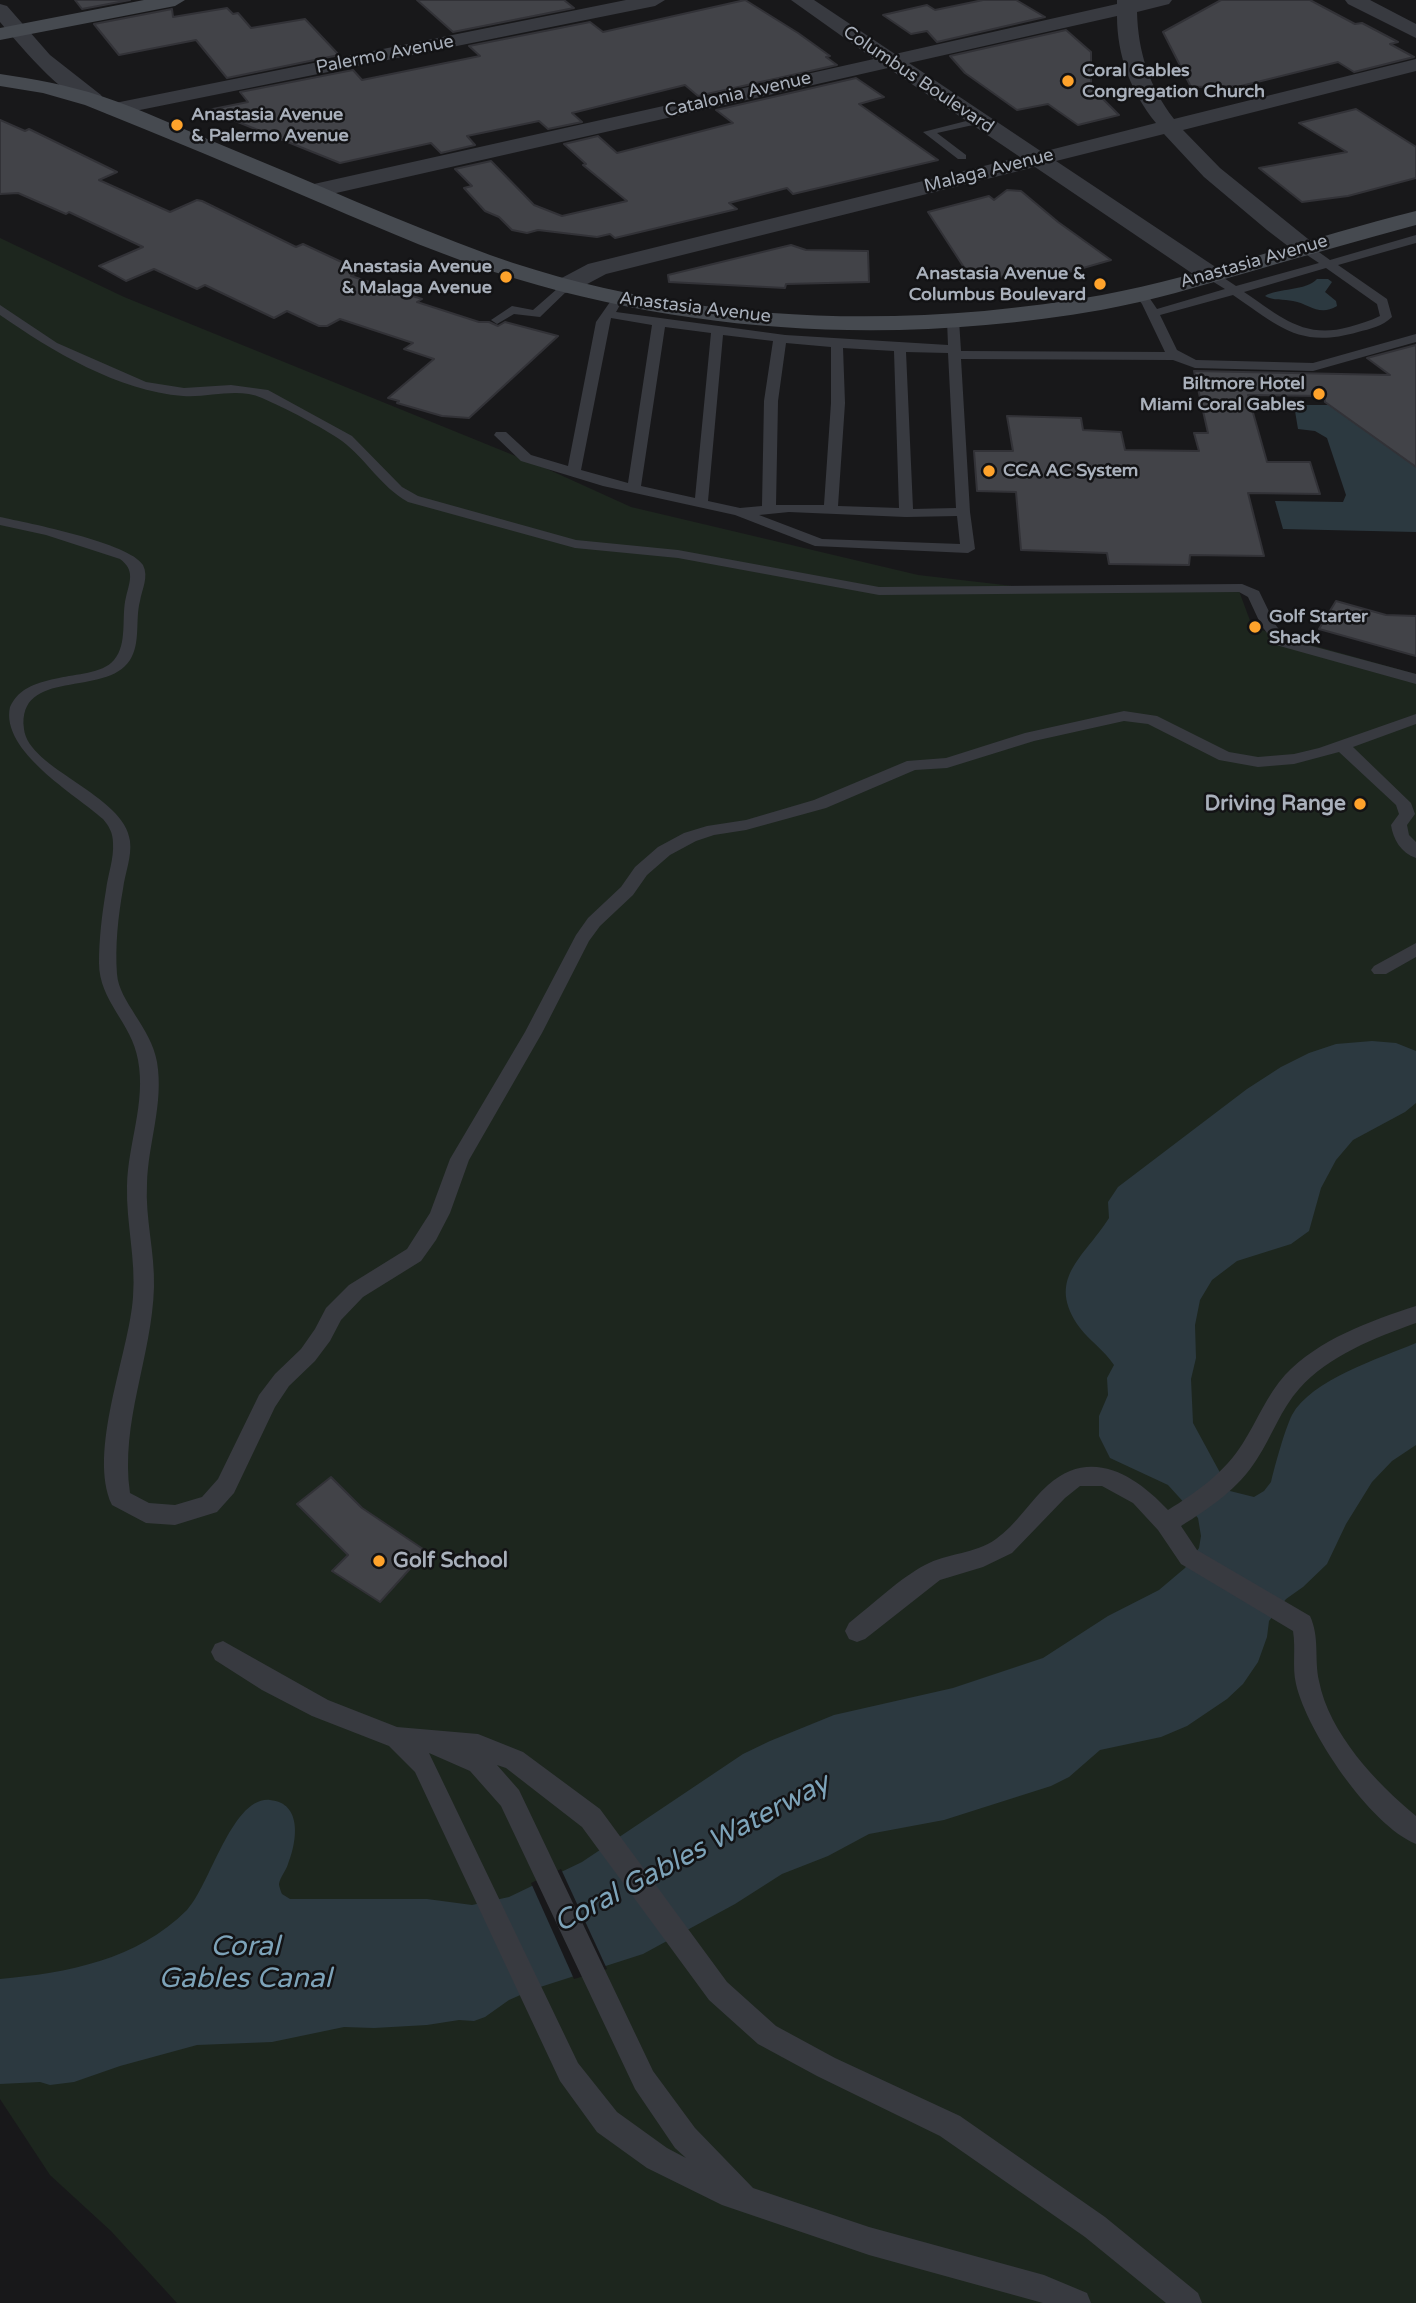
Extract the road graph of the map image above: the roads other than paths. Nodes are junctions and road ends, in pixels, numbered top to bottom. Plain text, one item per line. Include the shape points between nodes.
1 (172, 0) edge
2 (655, 0) edge
3 (800, 0) edge
4 (1162, 0) edge
5 (1355, 0) edge
6 (1127, 4) edge
7 (0, 10) edge
8 (8, 32) edge
9 (1416, 32) edge
10 (43, 59) junction
11 (890, 61) junction
12 (1416, 65) edge
13 (4, 80) edge
14 (93, 100) junction
15 (115, 109) junction
16 (978, 121) junction
17 (1169, 126) junction
18 (962, 158) dead end
19 (1036, 159) junction
20 (314, 191) junction
21 (1411, 229) edge
22 (1305, 248) junction
23 (1328, 265) junction
24 (1211, 275) junction
25 (565, 286) junction
26 (1235, 291) junction
27 (1140, 293) junction
28 (613, 307) junction
29 (0, 309) edge
30 (1155, 313) junction
31 (497, 320) dead end
32 (953, 320) junction
33 (659, 322) junction
34 (717, 332) junction
35 (780, 337) junction
36 (1416, 338) edge
37 (837, 342) junction
38 (900, 348) junction
39 (954, 352) junction
40 (1172, 356) junction
41 (501, 435) dead end
42 (574, 472) junction
43 (634, 489) junction
44 (701, 504) junction
45 (769, 509) junction
46 (831, 510) junction
47 (739, 512) junction
48 (963, 512) junction
49 (906, 513) junction
50 (0, 521) edge
51 (1416, 679) edge
52 (1416, 719) edge
53 (1341, 745) junction
54 (1416, 852) edge
55 (1416, 949) edge
56 (1380, 970) dead end
57 (1416, 1314) edge
58 (1175, 1517) junction
59 (857, 1631) dead end
60 (223, 1652) dead end
61 (397, 1738) junction
62 (437, 1742) junction
63 (1416, 1832) edge
64 (746, 2199) junction
65 (1077, 2303) edge
66 (1188, 2303) edge

1 - 8 street
2 - 15 street, Palermo Avenue
3 - 11 street, Columbus Boulevard
4 - 6 street, Catalonia Avenue
5 - 9 street
6 - 11 street, Catalonia Avenue
6 - 17 street via 1131,58
7 - 8 street
8 - 10 street
10 - 13 street via 30,72
10 - 14 street
11 - 16 street, Columbus Boulevard
11 - 20 street, Catalonia Avenue
12 - 17 street, Malaga Avenue
13 - 14 street, Anastasia Avenue
14 - 15 street, Anastasia Avenue
15 - 20 street, Anastasia Avenue
16 - 18 lane via 928,132
16 - 19 street, Columbus Boulevard
17 - 19 street, Malaga Avenue
17 - 22 street via 1242,199
19 - 24 street, Columbus Boulevard
19 - 25 street, Malaga Avenue via 597,269
20 - 25 street, Anastasia Avenue via 476,258
21 - 22 street, Anastasia Avenue
21 - 23 lane
22 - 23 lane
22 - 24 street, Anastasia Avenue
23 - 26 lane
23 - 26 lane via 1382,302 1386,317 1338,334 1307,335
24 - 26 lane
24 - 27 street, Anastasia Avenue
25 - 28 street, Anastasia Avenue
25 - 31 lane via 536,314 512,310
26 - 30 lane
27 - 30 lane
27 - 32 street, Anastasia Avenue via 1065,308
28 - 32 street, Anastasia Avenue via 788,320
28 - 33 lane
28 - 42 lane via 602,322
29 - 51 lane via 69,355 143,385 184,392 231,389 263,393 347,439 397,490 413,499 542,536 575,544 678,554 879,591 1241,588 1254,594 1268,625 1282,642
30 - 40 lane
32 - 39 lane
33 - 34 lane
33 - 43 lane
34 - 35 lane
34 - 44 lane
35 - 37 lane
35 - 45 lane via 771,401
36 - 40 lane via 1312,367 1209,366
37 - 38 lane
37 - 46 lane
38 - 39 lane
38 - 49 lane
39 - 40 lane
39 - 48 lane
41 - 42 lane via 526,458
42 - 43 lane
43 - 44 lane
44 - 47 lane
45 - 46 lane
45 - 47 lane
46 - 49 lane
47 - 48 lane via 820,544 968,549
48 - 49 lane
50 - 53 lane via 125,556 136,563 140,574 126,654 119,665 87,678 37,684 20,691 11,702 10,718 29,752 102,810 116,825 122,841 108,984 144,1043 149,1096 137,1180 145,1273 142,1315 114,1472 120,1497 146,1513 175,1515 209,1505 226,1486 267,1401 316,1345 333,1314 356,1291 414,1255 440,1213 460,1158 582,939 664,850 713,830 820,804 913,765 947,763 1031,737 1124,716 1151,719 1225,756 1258,762 1294,759
52 - 53 lane
53 - 54 lane via 1403,803 1408,814 1399,825 1401,837
55 - 56 lane
57 - 58 lane via 1330,1352 1294,1380 1231,1476
58 - 59 lane via 1104,1476 1076,1477 1004,1546 933,1572
58 - 63 lane via 1189,1557 1302,1624 1307,1634 1307,1683 1325,1728 1371,1791
60 - 61 lane via 320,1708
61 - 62 lane
61 - 64 lane via 424,1764 569,2072 607,2122 657,2158
62 - 64 lane via 480,1763 510,1798 644,2080 685,2138
62 - 66 lane via 478,1746 514,1760 591,1818 718,1991 767,2035 950,2126 1095,2227
64 - 65 lane

